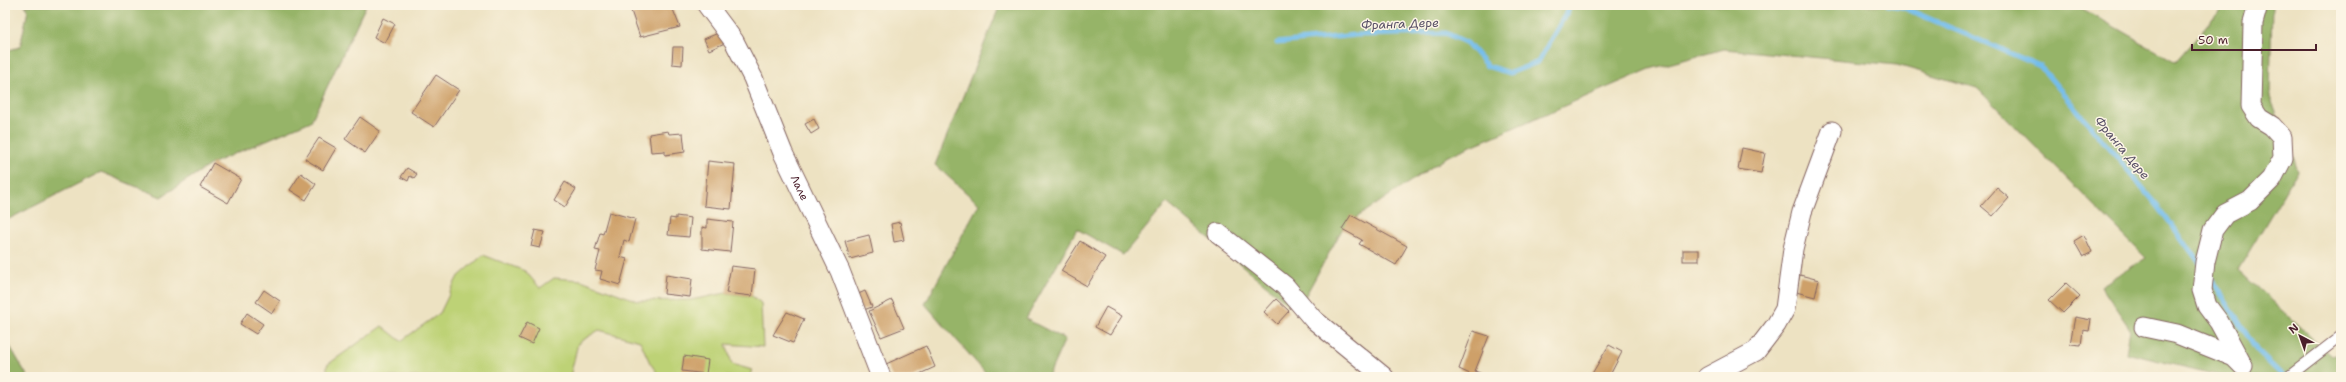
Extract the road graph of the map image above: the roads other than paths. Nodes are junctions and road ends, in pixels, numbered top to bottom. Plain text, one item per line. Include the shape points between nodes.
1 (707, 5) edge
2 (2258, 5) edge
3 (1832, 132) dead end
4 (1218, 233) dead end
5 (2144, 327) dead end
6 (2341, 336) edge
7 (2246, 372) edge
8 (881, 377) edge
9 (1384, 377) edge
10 (1707, 377) edge
11 (2288, 377) edge

1 - 8 street, Лале via 734,41 753,78 783,153 840,271
2 - 7 street via 2253,24 2251,106 2259,118 2272,126 2282,137 2283,158 2272,179 2250,201 2225,214 2213,230 2205,262 2202,290 2206,306 2219,322
3 - 10 street via 1802,212 1793,249 1785,309 1756,351
4 - 9 street via 1285,286 1313,318
5 - 7 street via 2177,334 2234,357
6 - 11 lane

